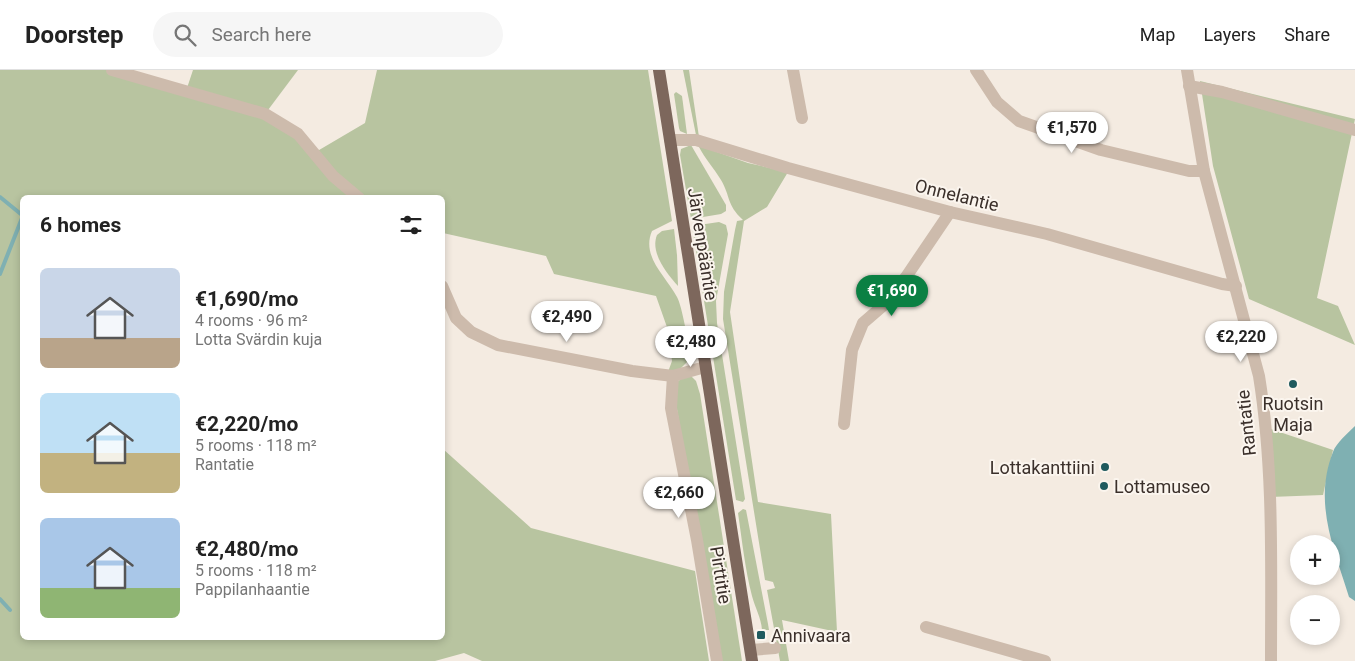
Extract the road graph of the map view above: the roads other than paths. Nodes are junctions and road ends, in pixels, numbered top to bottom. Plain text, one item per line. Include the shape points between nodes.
1 (112, 70) edge
2 (659, 70) edge
3 (793, 70) edge
4 (976, 70) edge
5 (1187, 70) edge
6 (1189, 86) junction
7 (802, 118) dead end
8 (1355, 130) edge
9 (670, 140) junction
10 (1204, 171) junction
11 (355, 195) edge
12 (950, 212) junction
13 (1236, 286) junction
14 (445, 293) edge
15 (705, 367) junction
16 (673, 376) junction
17 (844, 424) dead end
18 (926, 627) dead end
19 (775, 648) dead end
20 (751, 656) edge
21 (717, 661) edge
22 (1045, 661) edge
23 (1271, 661) edge

1 - 11 street via 265,114 298,134 333,176
2 - 9 main road, Järvenpääntie
3 - 7 street
4 - 10 street via 997,102 1019,121 1102,150 1189,172
5 - 6 street, Rantatie
6 - 8 street via 1222,92
6 - 10 street, Rantatie
9 - 12 street, Onnelantie via 696,140
9 - 15 main road, Järvenpääntie
10 - 13 street, Rantatie
12 - 13 street, Onnelantie via 1046,234
12 - 17 street via 886,304 863,324 852,350
13 - 23 street, Rantatie via 1259,376 1265,423
14 - 16 street via 456,318 471,332 498,345
15 - 16 street
15 - 20 main road, Järvenpääntie
16 - 21 street, Pirttitie via 671,408 698,540
18 - 22 street
19 - 20 street

